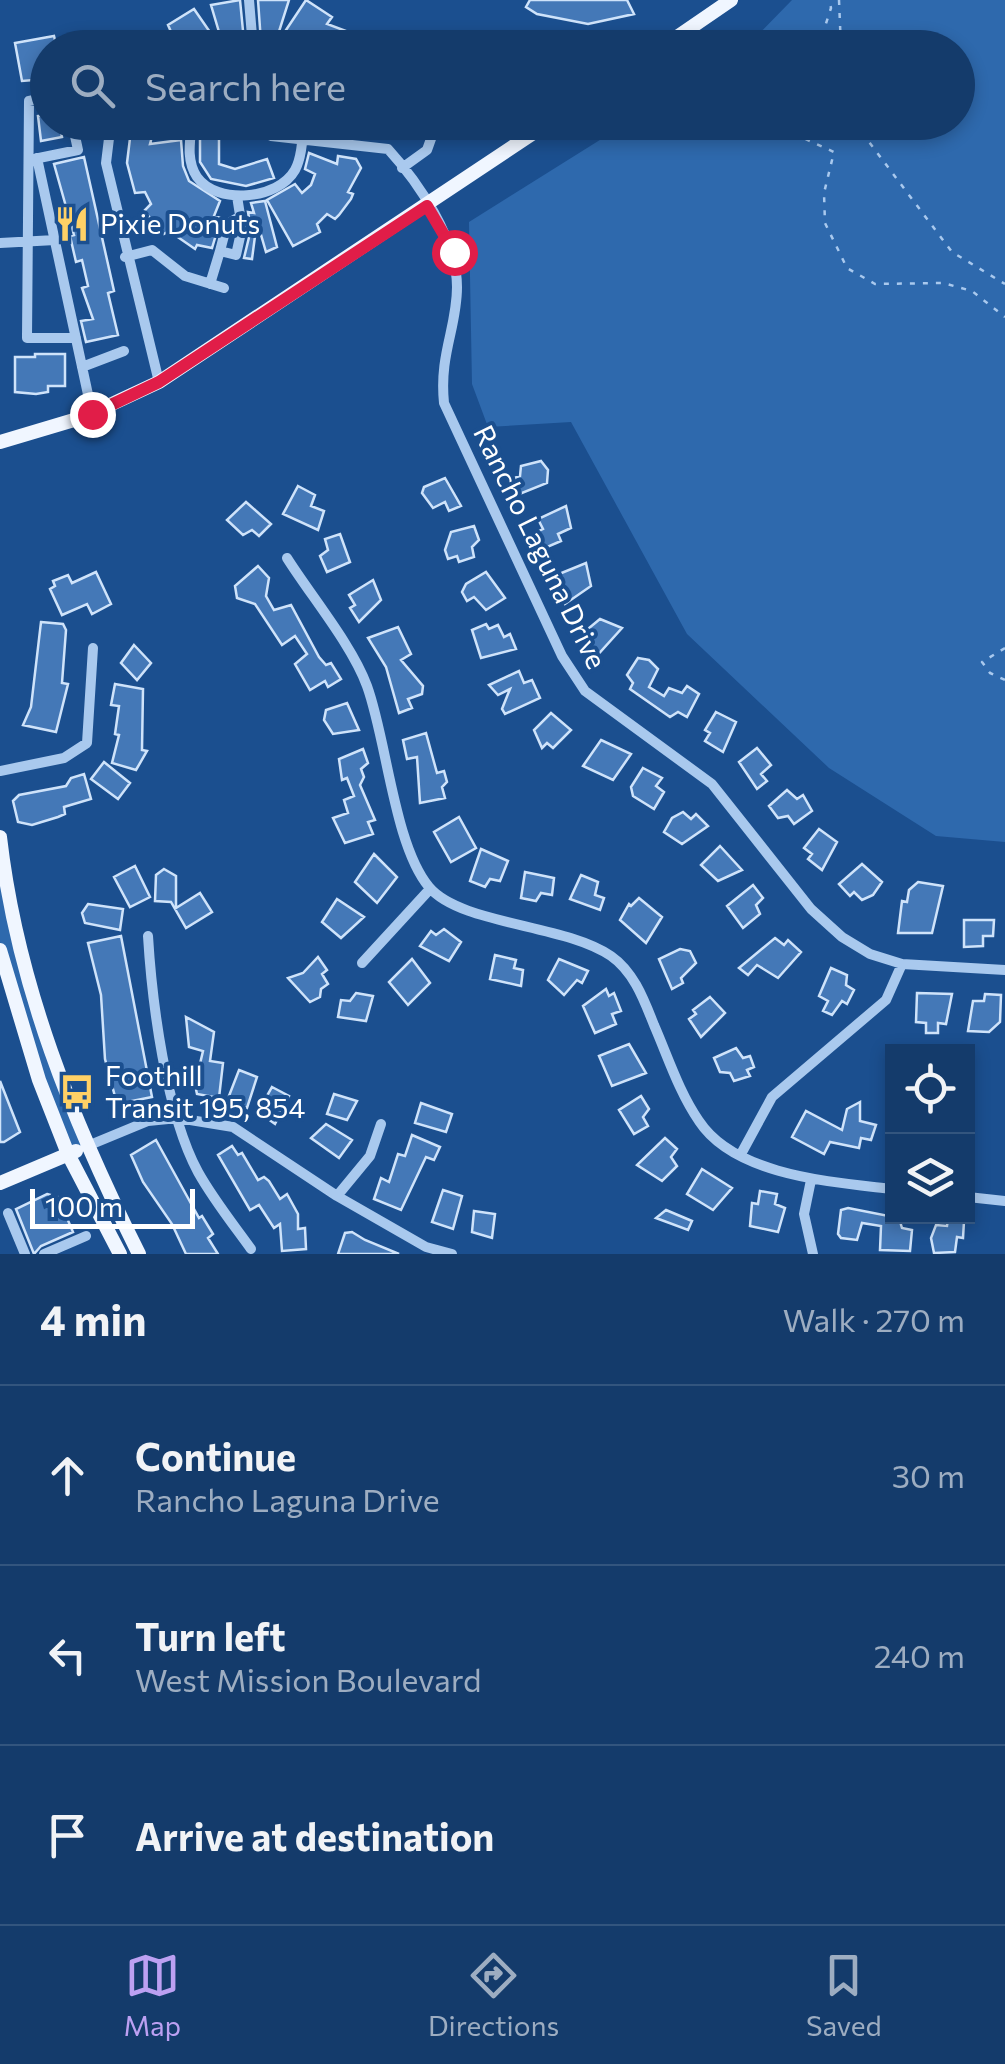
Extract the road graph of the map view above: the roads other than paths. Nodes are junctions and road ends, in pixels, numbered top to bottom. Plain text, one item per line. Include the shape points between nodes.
1 (249, 0) edge
2 (731, 0) edge
3 (252, 30) edge
4 (687, 30) edge
5 (32, 140) edge
6 (76, 140) edge
7 (109, 140) edge
8 (190, 140) edge
9 (302, 140) edge
10 (318, 140) edge
11 (433, 140) edge
12 (524, 140) edge
13 (33, 159) junction
14 (402, 168) junction
15 (237, 196) junction
16 (427, 206) junction
17 (55, 240) junction
18 (0, 243) edge
19 (27, 244) junction
20 (125, 257) junction
21 (210, 284) junction
22 (224, 288) dead end
23 (76, 338) junction
24 (124, 351) dead end
25 (82, 367) junction
26 (159, 382) junction
27 (92, 414) junction
28 (0, 442) edge
29 (287, 558) dead end
30 (93, 648) dead end
31 (0, 770) edge
32 (0, 837) edge
33 (430, 889) junction
34 (148, 936) dead end
35 (0, 950) edge
36 (362, 963) dead end
37 (902, 964) junction
38 (1005, 970) edge
39 (178, 1118) junction
40 (381, 1124) dead end
41 (86, 1147) junction
42 (68, 1154) junction
43 (741, 1154) junction
44 (811, 1180) junction
45 (0, 1183) edge
46 (885, 1188) edge
47 (337, 1196) junction
48 (975, 1197) edge
49 (1005, 1200) edge
50 (8, 1212) dead end
51 (86, 1236) dead end
52 (251, 1250) dead end
53 (24, 1254) edge
54 (44, 1254) edge
55 (120, 1254) edge
56 (139, 1254) edge
57 (452, 1254) edge
58 (812, 1254) edge

1 - 3 street
2 - 4 main road
5 - 13 street
6 - 13 street via 78,150
7 - 20 street via 106,163
8 - 15 street via 196,176 207,187
9 - 15 street via 295,171 274,189
10 - 14 street via 388,149
11 - 14 street
12 - 16 main road
13 - 17 street
13 - 19 street
14 - 16 street, Rancho Laguna Drive
15 - 21 street via 242,228 236,256 220,250
16 - 26 main road
16 - 37 street, Rancho Laguna Drive via 454,252 457,290 441,368 444,403 562,656 585,691 712,784 822,918 870,954
17 - 19 street
17 - 23 street
18 - 19 street
19 - 23 street via 27,338
20 - 21 street via 152,250 176,271
20 - 26 street
21 - 22 street
23 - 25 street
24 - 25 street
25 - 27 street
26 - 27 main road
27 - 28 main road
29 - 33 street via 365,680 407,844
30 - 31 street via 87,742 64,758
32 - 41 main road via 41,1020
33 - 36 street
33 - 43 street via 474,912 588,940 622,963 700,1124
34 - 39 street via 151,988
35 - 42 main road
37 - 38 street, Rancho Laguna Drive
37 - 43 street via 886,1000 772,1097
39 - 41 street via 148,1121
39 - 47 street via 233,1126
39 - 52 street via 197,1170
40 - 47 street via 370,1156
41 - 42 main road
41 - 56 main road
42 - 45 main road
42 - 55 main road
43 - 44 street
44 - 46 street
44 - 58 street via 804,1214
47 - 57 street via 426,1247
48 - 49 street
50 - 53 street
51 - 54 street

